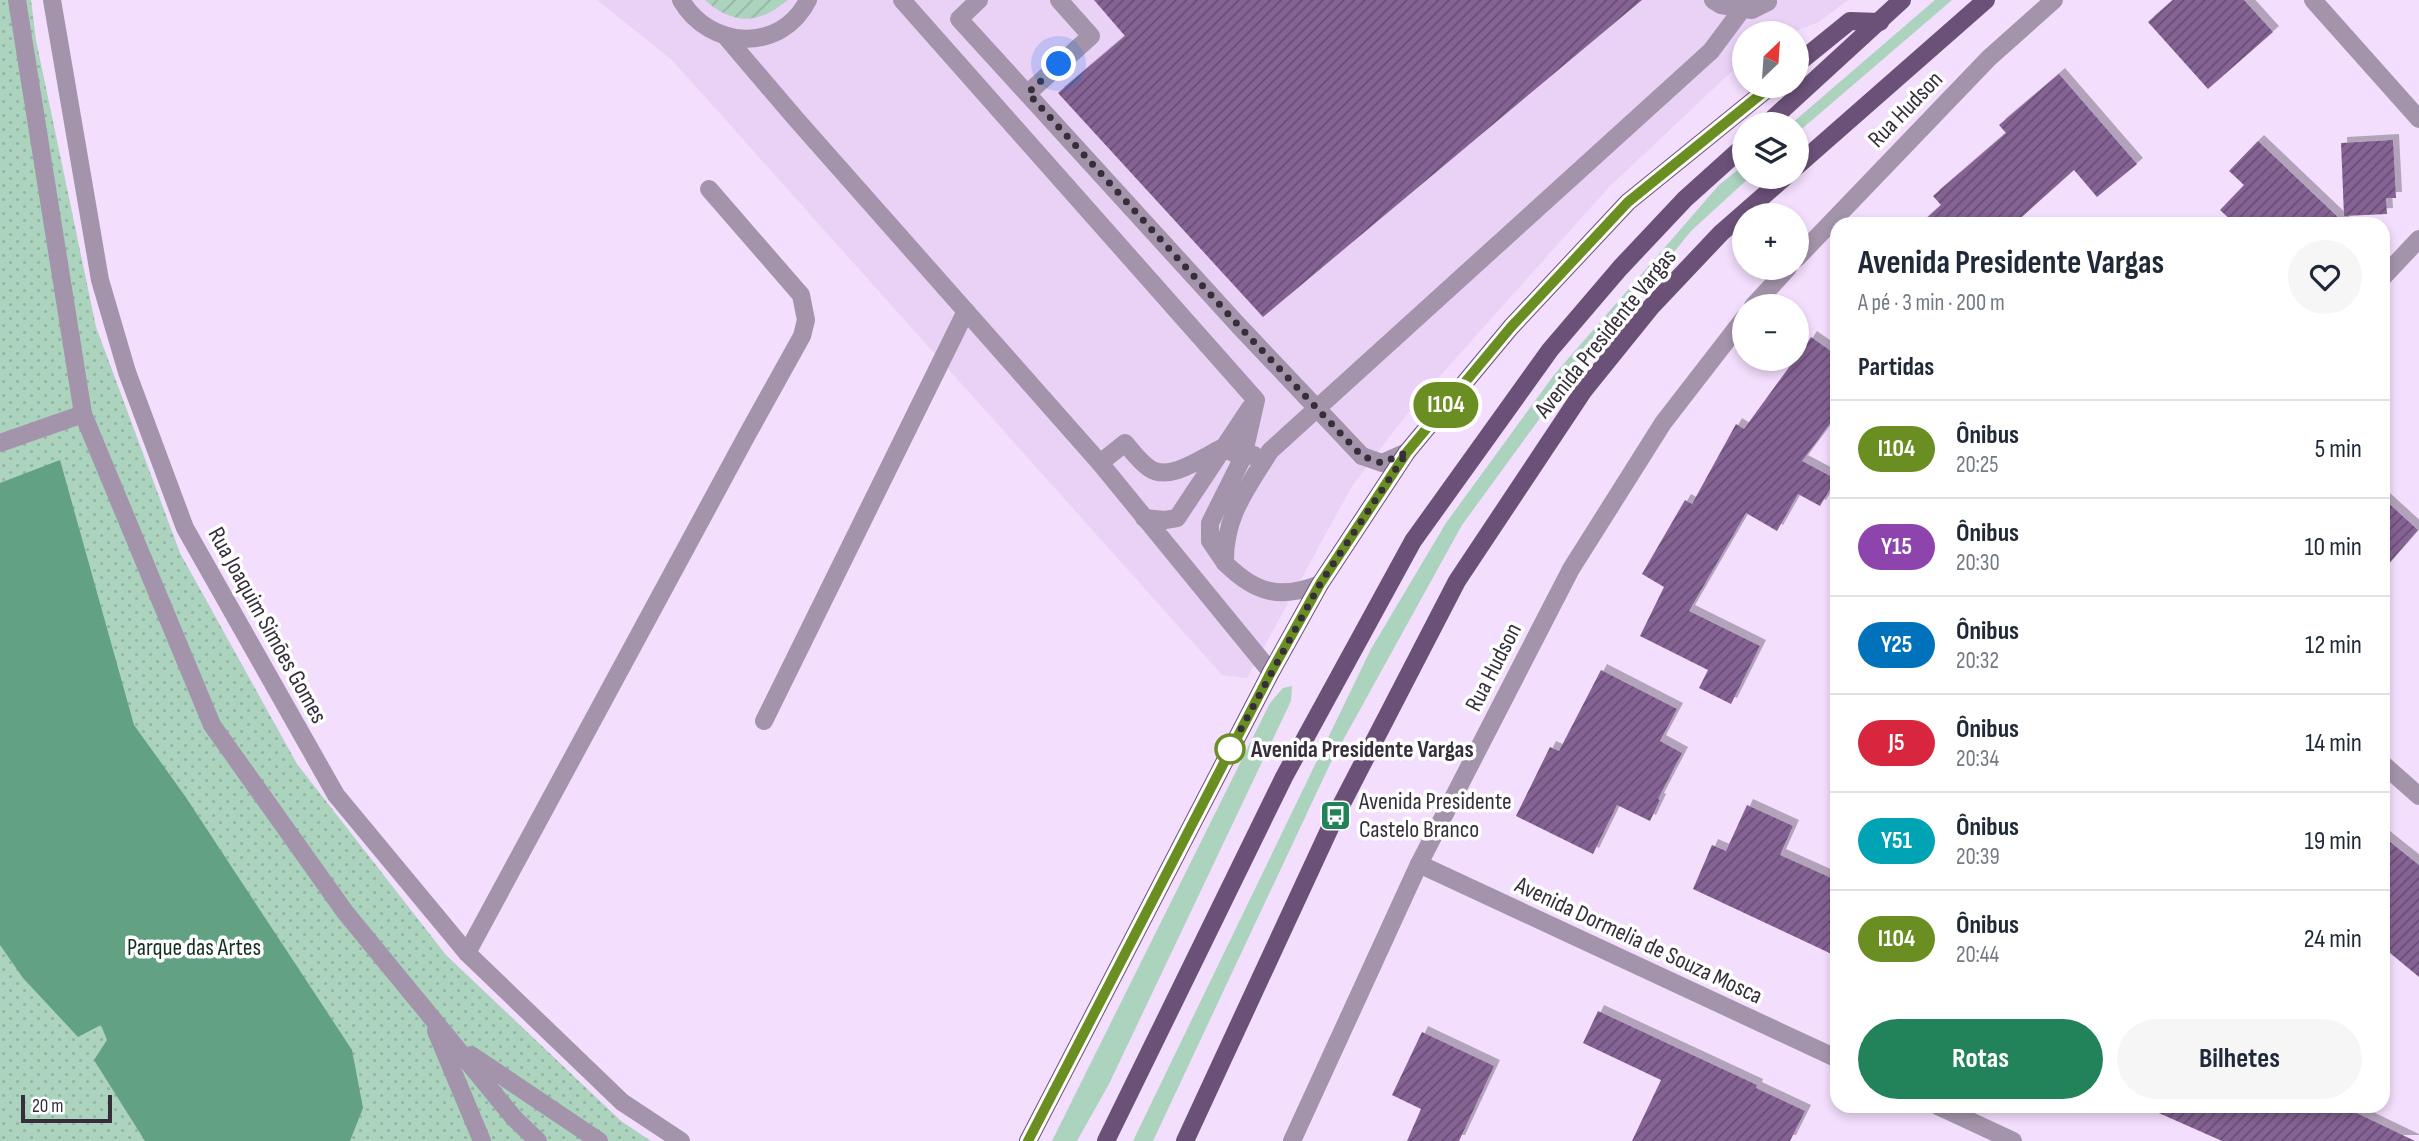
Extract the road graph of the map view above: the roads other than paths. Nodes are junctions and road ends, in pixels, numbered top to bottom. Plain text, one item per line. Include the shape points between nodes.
1 (17, 0) edge
2 (52, 0) edge
3 (681, 0) edge
4 (808, 0) edge
5 (902, 0) edge
6 (979, 0) edge
7 (1059, 0) edge
8 (1713, 0) edge
9 (1749, 0) edge
10 (1902, 0) edge
11 (1986, 0) edge
12 (2054, 0) edge
13 (2314, 0) edge
14 (1771, 1) edge
15 (1880, 22) junction
16 (726, 37) junction
17 (1810, 53) edge
18 (1028, 93) junction
19 (1756, 98) edge
20 (1780, 112) edge
21 (2419, 119) edge
22 (1809, 155) edge
23 (1732, 157) edge
24 (709, 189) dead end
25 (1771, 189) edge
26 (1836, 217) edge
27 (1830, 224) edge
28 (2419, 239) edge
29 (1809, 246) edge
30 (2390, 270) edge
31 (1777, 280) edge
32 (1764, 294) edge
33 (966, 311) junction
34 (1732, 334) edge
35 (1256, 400) junction
36 (83, 414) junction
37 (0, 443) edge
38 (1222, 447) junction
39 (1270, 451) junction
40 (1407, 452) junction
41 (1243, 457) junction
42 (1100, 463) junction
43 (1144, 518) junction
44 (1225, 563) junction
45 (1320, 584) junction
46 (1271, 672) junction
47 (764, 721) dead end
48 (2390, 770) edge
49 (2419, 796) edge
50 (1419, 864) junction
51 (467, 953) junction
52 (428, 1013) junction
53 (454, 1044) junction
54 (1830, 1055) edge
55 (1953, 1113) edge
56 (482, 1141) edge
57 (538, 1141) edge
58 (599, 1141) edge
59 (681, 1141) edge
60 (1028, 1141) edge
61 (1107, 1141) edge
62 (1185, 1141) edge
63 (1292, 1141) edge
64 (2013, 1141) edge

1 - 36 street
2 - 51 street, Rua Joaquim Simões Gomes via 100,280 127,372 185,528 337,795
3 - 16 street via 705,28
4 - 16 street via 792,21 772,34 750,39
5 - 35 street
6 - 18 street via 959,19
7 - 18 street via 1091,36
8 - 14 street, bridge via 1752,10
9 - 39 street via 1711,51
10 - 15 main road
11 - 22 main road
12 - 26 street, Rua Hudson via 1989,58
13 - 21 street
15 - 17 main road via 1850,21
15 - 20 main road
16 - 33 street
18 - 40 street, bridge via 1362,456 1382,463
19 - 40 main road via 1628,202 1511,327
23 - 61 main road, Avenida Presidente Vargas via 1620,268 1550,350 1413,541 1283,777
24 - 51 street via 801,295 806,320 802,336
25 - 62 main road, Avenida Presidente Vargas via 1721,233 1651,307 1584,390 1457,581 1336,815
27 - 29 street, Rua Hudson
28 - 30 street
31 - 32 street
33 - 42 street
33 - 47 street
34 - 50 street, Rua Hudson via 1663,423 1572,569
35 - 38 street
35 - 41 street
36 - 37 street
36 - 52 street via 212,725 345,912
38 - 41 street
38 - 42 street via 1165,474 1149,469 1125,443
38 - 43 street via 1177,518
39 - 41 street
39 - 44 street via 1234,509
40 - 45 main road
41 - 44 street via 1210,523 1210,541
42 - 43 street
43 - 46 street
44 - 45 street via 1255,587 1276,593 1302,592
45 - 46 main road
46 - 60 main road
48 - 49 street
50 - 54 street, Avenida Dormelia de Souza Mosca
50 - 63 street, Rua Hudson
51 - 59 street, Rua Joaquim Simões Gomes via 622,1102
52 - 53 street
52 - 56 street
53 - 57 street
53 - 58 street
55 - 64 street

